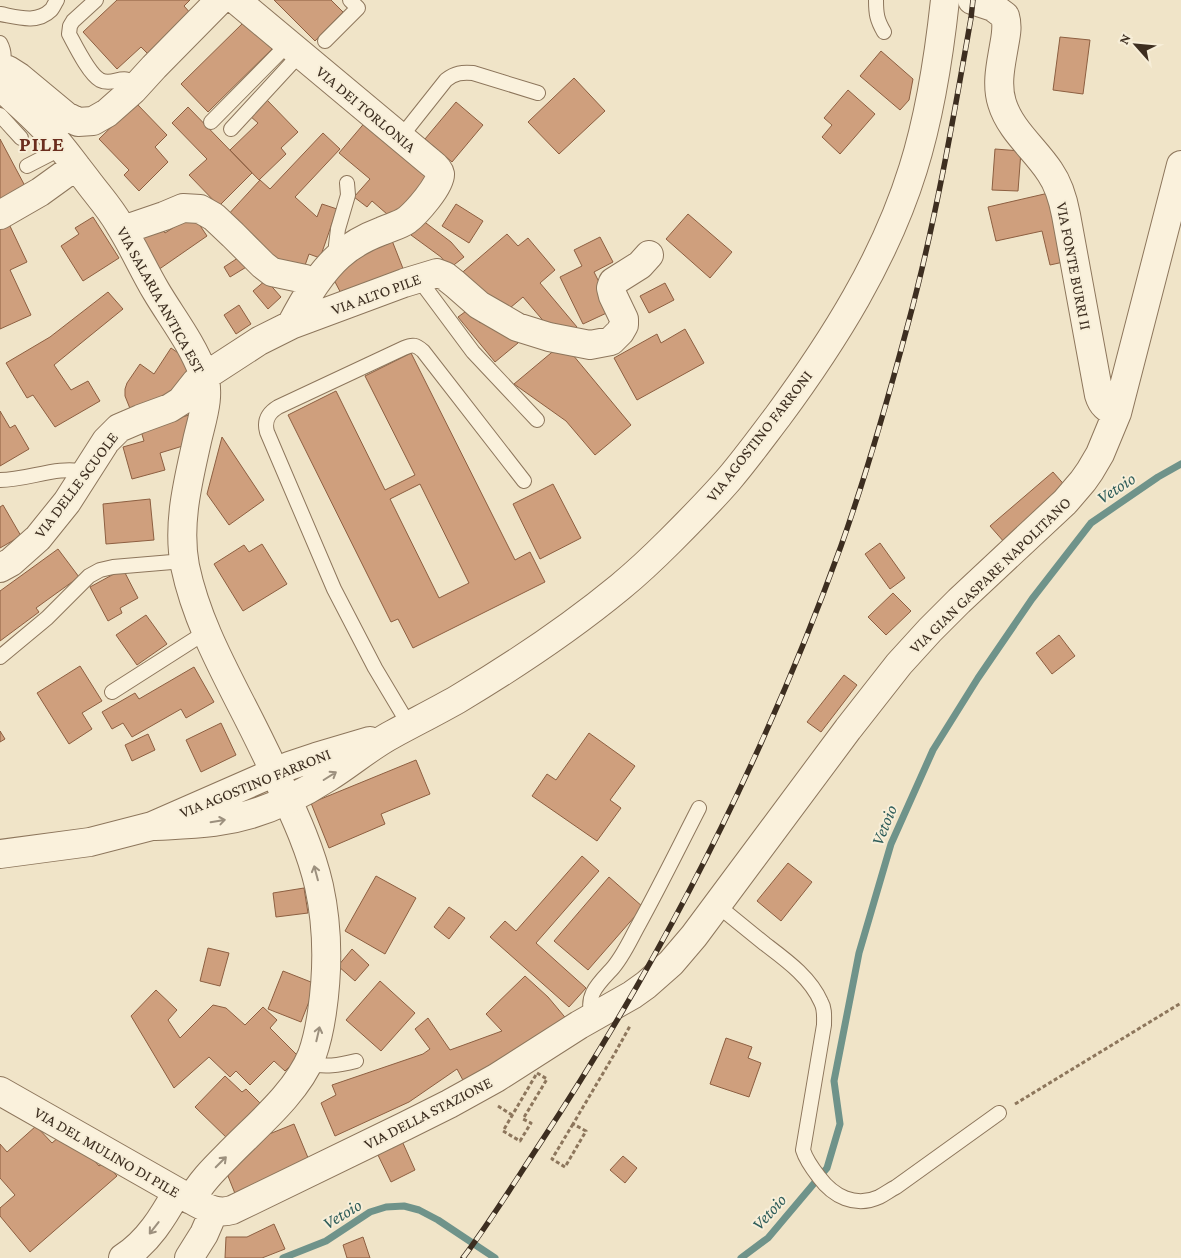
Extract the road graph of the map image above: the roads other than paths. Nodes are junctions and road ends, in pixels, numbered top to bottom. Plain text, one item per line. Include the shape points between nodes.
1 (57, 0) edge
2 (96, 0) edge
3 (220, 0) edge
4 (236, 0) edge
5 (350, 0) edge
6 (876, 0) edge
7 (945, 0) edge
8 (972, 0) edge
9 (0, 14) edge
10 (884, 32) dead end
11 (325, 41) dead end
12 (0, 43) edge
13 (294, 49) junction
14 (0, 80) edge
15 (137, 86) junction
16 (538, 93) dead end
17 (0, 115) edge
18 (211, 122) dead end
19 (230, 129) dead end
20 (21, 138) dead end
21 (400, 138) junction
22 (69, 157) junction
23 (1181, 165) edge
24 (27, 166) dead end
25 (347, 183) dead end
26 (0, 215) edge
27 (123, 230) junction
28 (649, 255) dead end
29 (338, 257) junction
30 (418, 278) junction
31 (315, 284) junction
32 (291, 324) junction
33 (204, 376) junction
34 (1117, 413) junction
35 (537, 420) dead end
36 (86, 472) junction
37 (0, 480) edge
38 (524, 481) dead end
39 (184, 561) junction
40 (0, 568) edge
41 (206, 632) junction
42 (0, 658) edge
43 (112, 692) dead end
44 (399, 731) junction
45 (275, 772) junction
46 (288, 800) junction
47 (699, 808) dead end
48 (152, 826) junction
49 (0, 854) edge
50 (717, 905) junction
51 (639, 990) joint
52 (593, 1017) junction
53 (356, 1061) dead end
54 (308, 1063) junction
55 (0, 1091) edge
56 (999, 1113) road end
57 (194, 1201) junction
58 (200, 1254) edge
59 (123, 1258) edge

1 - 9 lane via 51,10 33,19
2 - 15 lane via 73,21 68,34 100,80 126,79
3 - 15 street
4 - 13 street, VIA DEI TORLONIA
5 - 11 lane via 358,8
6 - 10 lane via 878,21
7 - 44 street, VIA AGOSTINO FARRONI via 922,138 885,240 849,309 808,374 765,433 694,517 622,585 585,615 496,676
8 - 34 street, VIA FONTE BURRI II via 993,7 1005,16 1008,26 999,90 1002,103 1014,126 1050,172 1062,196 1098,395 1106,408
12 - 14 lane via 4,50 4,64
13 - 18 lane
13 - 19 lane
13 - 21 street, VIA DEI TORLONIA
14 - 15 street via 8,70 78,122 93,121 107,113
14 - 22 street, VIA SALARIA ANTICA EST
16 - 21 lane via 473,73 454,74
17 - 20 lane
21 - 29 street, VIA DEI TORLONIA via 438,170 438,182 407,220 350,246
22 - 24 lane
22 - 26 street via 40,192
22 - 27 street, VIA SALARIA ANTICA EST
23 - 34 street, VIA GIAN GASPARE NAPOLITANO
25 - 29 lane via 348,195 336,245
27 - 31 street via 183,208 200,209 220,223 272,272
27 - 33 street, VIA SALARIA ANTICA EST via 156,292 195,354
28 - 30 street, VIA ALTO PILE via 640,265 613,282 613,296 624,319 620,332 610,340 590,345 517,327 479,305 445,276 437,273
29 - 31 street
30 - 32 street, VIA ALTO PILE
30 - 35 lane via 474,352
31 - 32 street
32 - 33 street, VIA ALTO PILE
33 - 36 street, VIA DELLE SCUOLE via 170,408 120,428 106,441
33 - 39 street, VIA SALARIA ANTICA EST via 205,408 184,502
34 - 50 street, VIA GIAN GASPARE NAPOLITANO via 1100,454 1083,481 899,664
36 - 37 lane via 75,469
36 - 40 street, VIA DELLE SCUOLE via 38,538
38 - 44 lane via 424,350 417,346 404,348 278,407 268,416 267,432 334,589 375,668
39 - 41 street, VIA SALARIA ANTICA EST
39 - 42 lane via 113,566 100,570 89,576
41 - 43 lane
41 - 45 street, VIA SALARIA ANTICA EST
44 - 45 street, VIA AGOSTINO FARRONI
46 -> 44 street, VIA AGOSTINO FARRONI via 333,775
45 - 46 street, VIA SALARIA ANTICA EST
45 - 48 street, VIA AGOSTINO FARRONI
48 -> 46 street, VIA AGOSTINO FARRONI via 222,821
54 -> 46 street, VIA SALARIA ANTICA EST via 322,1012 326,964 324,915 312,860
47 - 52 lane via 622,954 593,994 589,1006
48 - 49 street, VIA AGOSTINO FARRONI via 90,842
50 - 51 street, VIA GIAN GASPARE NAPOLITANO via 671,963
50 - 56 lane via 798,971 814,988 822,1003 824,1025 803,1150 825,1186 841,1197 858,1202 878,1197
51 - 52 street, VIA DELLA STAZIONE
52 - 57 street, VIA DELLA STAZIONE via 449,1104 232,1210 225,1212
53 - 54 lane via 326,1066
57 -> 54 street, VIA SALARIA ANTICA EST via 199,1187 280,1102
55 - 57 street, VIA DEL MULINO DI PILE
57 - 58 street via 207,1227
57 -> 59 street via 167,1211 137,1248

